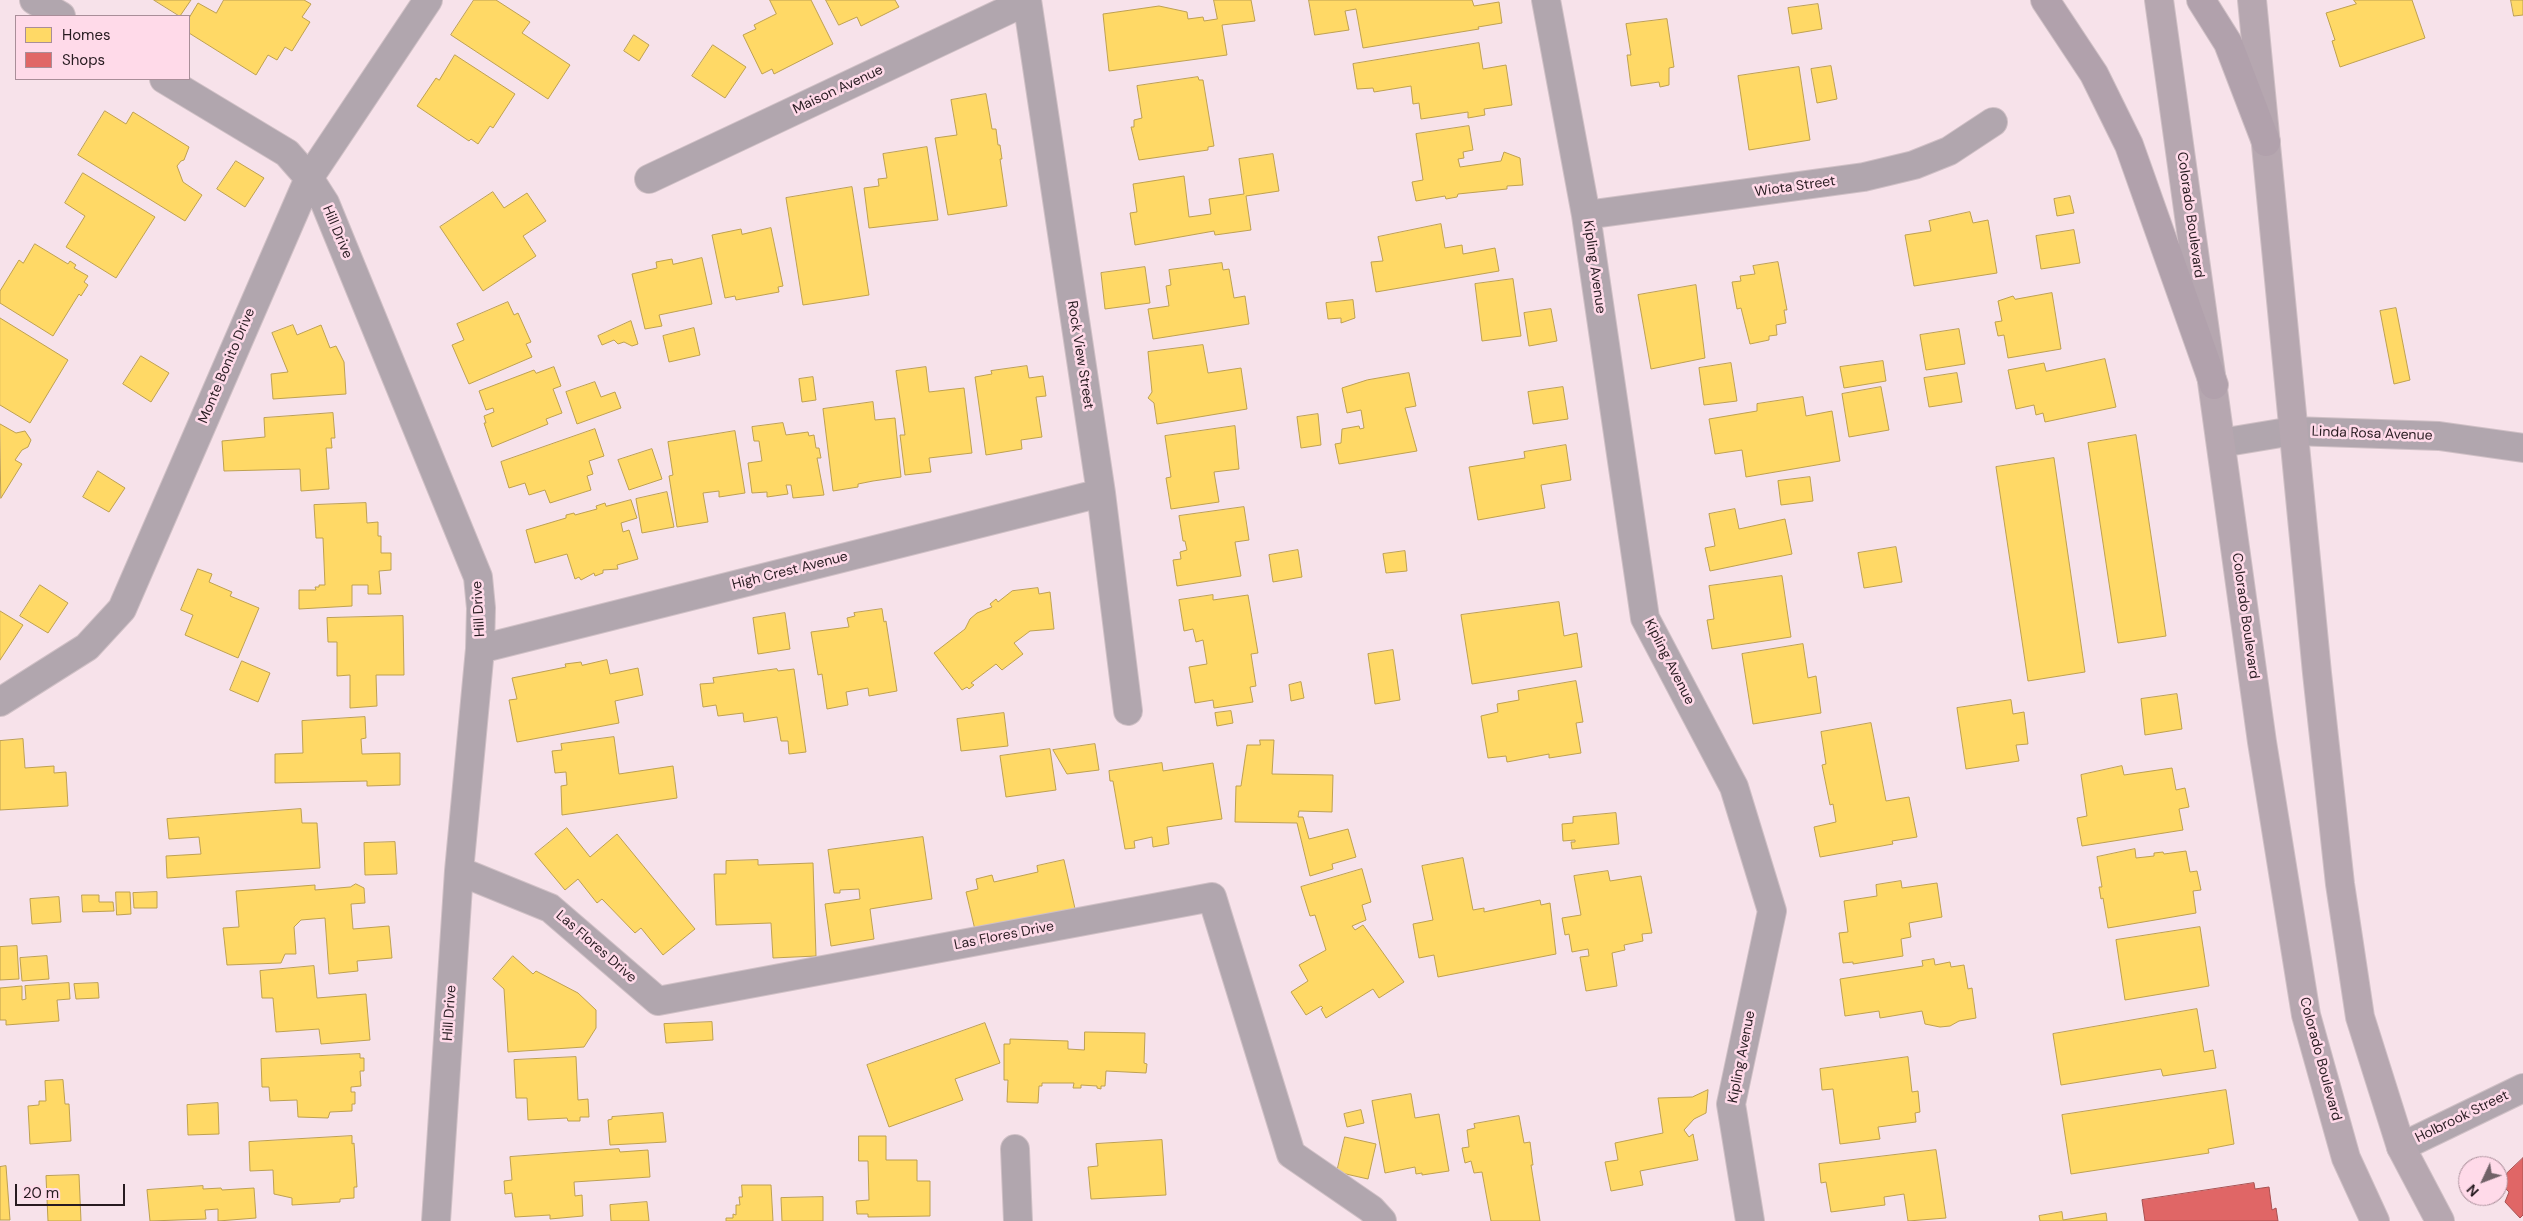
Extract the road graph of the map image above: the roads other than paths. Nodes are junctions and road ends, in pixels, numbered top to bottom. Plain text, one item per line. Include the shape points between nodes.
1 (34, 0) edge
2 (428, 0) edge
3 (1027, 0) edge
4 (1546, 0) edge
5 (2046, 0) edge
6 (2159, 0) edge
7 (2201, 0) edge
8 (2252, 0) edge
9 (59, 15) edge
10 (166, 80) edge
11 (1992, 122) dead end
12 (2266, 142) junction
13 (310, 178) junction
14 (649, 179) dead end
15 (1586, 215) junction
16 (2214, 385) junction
17 (2293, 431) junction
18 (2221, 443) junction
19 (2523, 448) edge
20 (1100, 493) junction
21 (480, 649) junction
22 (0, 702) edge
23 (1128, 711) dead end
24 (459, 870) junction
25 (2523, 1088) edge
26 (2401, 1146) junction
27 (1016, 1149) dead end
28 (436, 1221) edge
29 (1018, 1221) edge
30 (1382, 1221) edge
31 (1750, 1221) edge
32 (2375, 1221) edge
33 (2440, 1221) edge

1 - 9 street
2 - 13 street, Monte Bonito Drive
3 - 14 street, Maison Avenue
3 - 20 street, Rock View Street
4 - 15 street, Kipling Avenue
5 - 16 highway via 2094,74 2129,144
6 - 16 main road, Colorado Boulevard
7 - 12 highway via 2228,43
8 - 12 main road
10 - 13 street, Hill Drive via 287,153
11 - 15 street, Wiota Street via 1949,151 1914,165 1864,177
12 - 17 main road
13 - 21 street, Hill Drive via 325,202 478,577
13 - 22 street, Monte Bonito Drive via 122,609 86,647
15 - 31 street, Kipling Avenue via 1645,618 1734,787 1772,911 1732,1104
16 - 18 main road, Colorado Boulevard
17 - 18 street, Linda Rosa Avenue
17 - 19 street, Linda Rosa Avenue via 2438,436
17 - 26 main road via 2340,884 2358,1008
18 - 32 main road, Colorado Boulevard via 2262,742 2306,1014 2346,1158
20 - 21 street, High Crest Avenue
20 - 23 street, Rock View Street
21 - 24 street, Hill Drive
24 - 28 street, Hill Drive
24 - 30 street, Las Flores Drive via 550,908 658,1001 1212,897 1291,1154
25 - 26 street, Holbrook Street
26 - 33 main road
27 - 29 street

